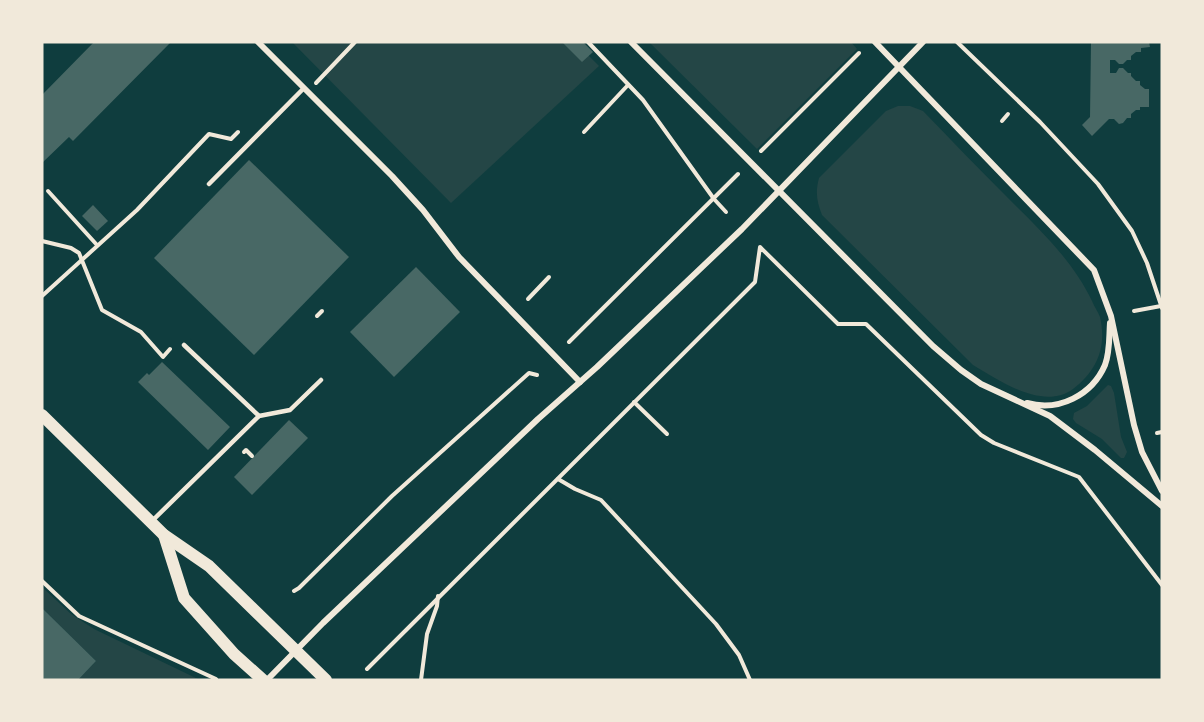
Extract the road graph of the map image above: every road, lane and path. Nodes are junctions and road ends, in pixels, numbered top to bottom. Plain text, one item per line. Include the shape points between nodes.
1 (258, 42) edge
2 (355, 42) edge
3 (588, 42) edge
4 (631, 42) edge
5 (875, 42) edge
6 (923, 42) edge
7 (957, 42) edge
8 (859, 54) dead end
9 (898, 67) junction
10 (628, 85) junction
11 (306, 90) junction
12 (1008, 114) dead end
13 (1002, 121) dead end
14 (1040, 122) junction
15 (1035, 125) dead end
16 (239, 132) dead end
17 (584, 132) dead end
18 (1052, 135) junction
19 (1047, 138) dead end
20 (761, 151) dead end
21 (738, 174) dead end
22 (209, 184) dead end
23 (719, 188) dead end
24 (778, 190) junction
25 (48, 191) dead end
26 (714, 199) junction
27 (726, 212) dead end
28 (42, 241) edge
29 (756, 242) dead end
30 (98, 245) junction
31 (760, 247) junction
32 (82, 259) junction
33 (549, 277) dead end
34 (42, 296) edge
35 (528, 299) dead end
36 (1162, 307) edge
37 (322, 311) dead end
38 (1134, 311) dead end
39 (317, 316) dead end
40 (1111, 316) junction
41 (569, 342) dead end
42 (184, 345) dead end
43 (170, 350) dead end
44 (537, 375) dead end
45 (321, 380) dead end
46 (580, 382) junction
47 (1001, 394) junction
48 (634, 402) junction
49 (42, 415) edge
50 (259, 417) junction
51 (667, 434) dead end
52 (558, 479) junction
53 (1162, 491) edge
54 (1162, 506) edge
55 (151, 522) junction
56 (164, 535) junction
57 (42, 580) edge
58 (1162, 585) edge
59 (294, 591) dead end
60 (438, 596) junction
61 (295, 651) junction
62 (367, 669) dead end
63 (216, 679) edge
64 (265, 680) edge
65 (326, 680) edge
66 (421, 680) edge
67 (750, 680) edge

1 - 11 street
2 - 11 path
3 - 10 path
4 - 24 street
5 - 9 street
6 - 9 street
7 - 14 path
8 - 20 path
9 - 24 street
9 - 40 street via 1094,270
10 - 17 path
10 - 26 path
11 - 22 lane
11 - 46 street via 392,176 459,257
12 - 13 path
14 - 15 path
14 - 18 path
16 - 30 path via 231,139 209,134
18 - 19 path
18 - 36 path via 1076,165 1098,184 1131,232
21 - 26 path
23 - 26 path
24 - 46 street
24 - 47 street via 933,346 961,370
25 - 30 path
26 - 27 path
26 - 41 path
28 - 32 path via 71,248
29 - 31 path
30 - 32 path
31 - 48 path via 755,282
31 - 58 path via 838,324 866,324 981,435 1079,477
32 - 34 path
32 - 43 path via 102,310 141,332 163,357
33 - 35 path
36 - 38 path
37 - 39 path
40 - 47 street via 1105,366 1076,398 1048,405
40 - 53 street via 1134,425 1142,452
42 - 50 lane
44 - 59 path via 529,373
45 - 50 lane via 290,410
46 - 61 street
47 - 54 street via 1050,417
48 - 51 path
48 - 52 path
49 - 55 main road
50 - 55 lane
52 - 60 path
52 - 67 path via 601,500 716,624
55 - 56 main road
56 - 61 main road via 209,566
56 - 64 main road via 184,598 234,654
57 - 63 path via 80,616
60 - 62 path
60 - 66 path via 427,634
61 - 64 street
61 - 65 main road

